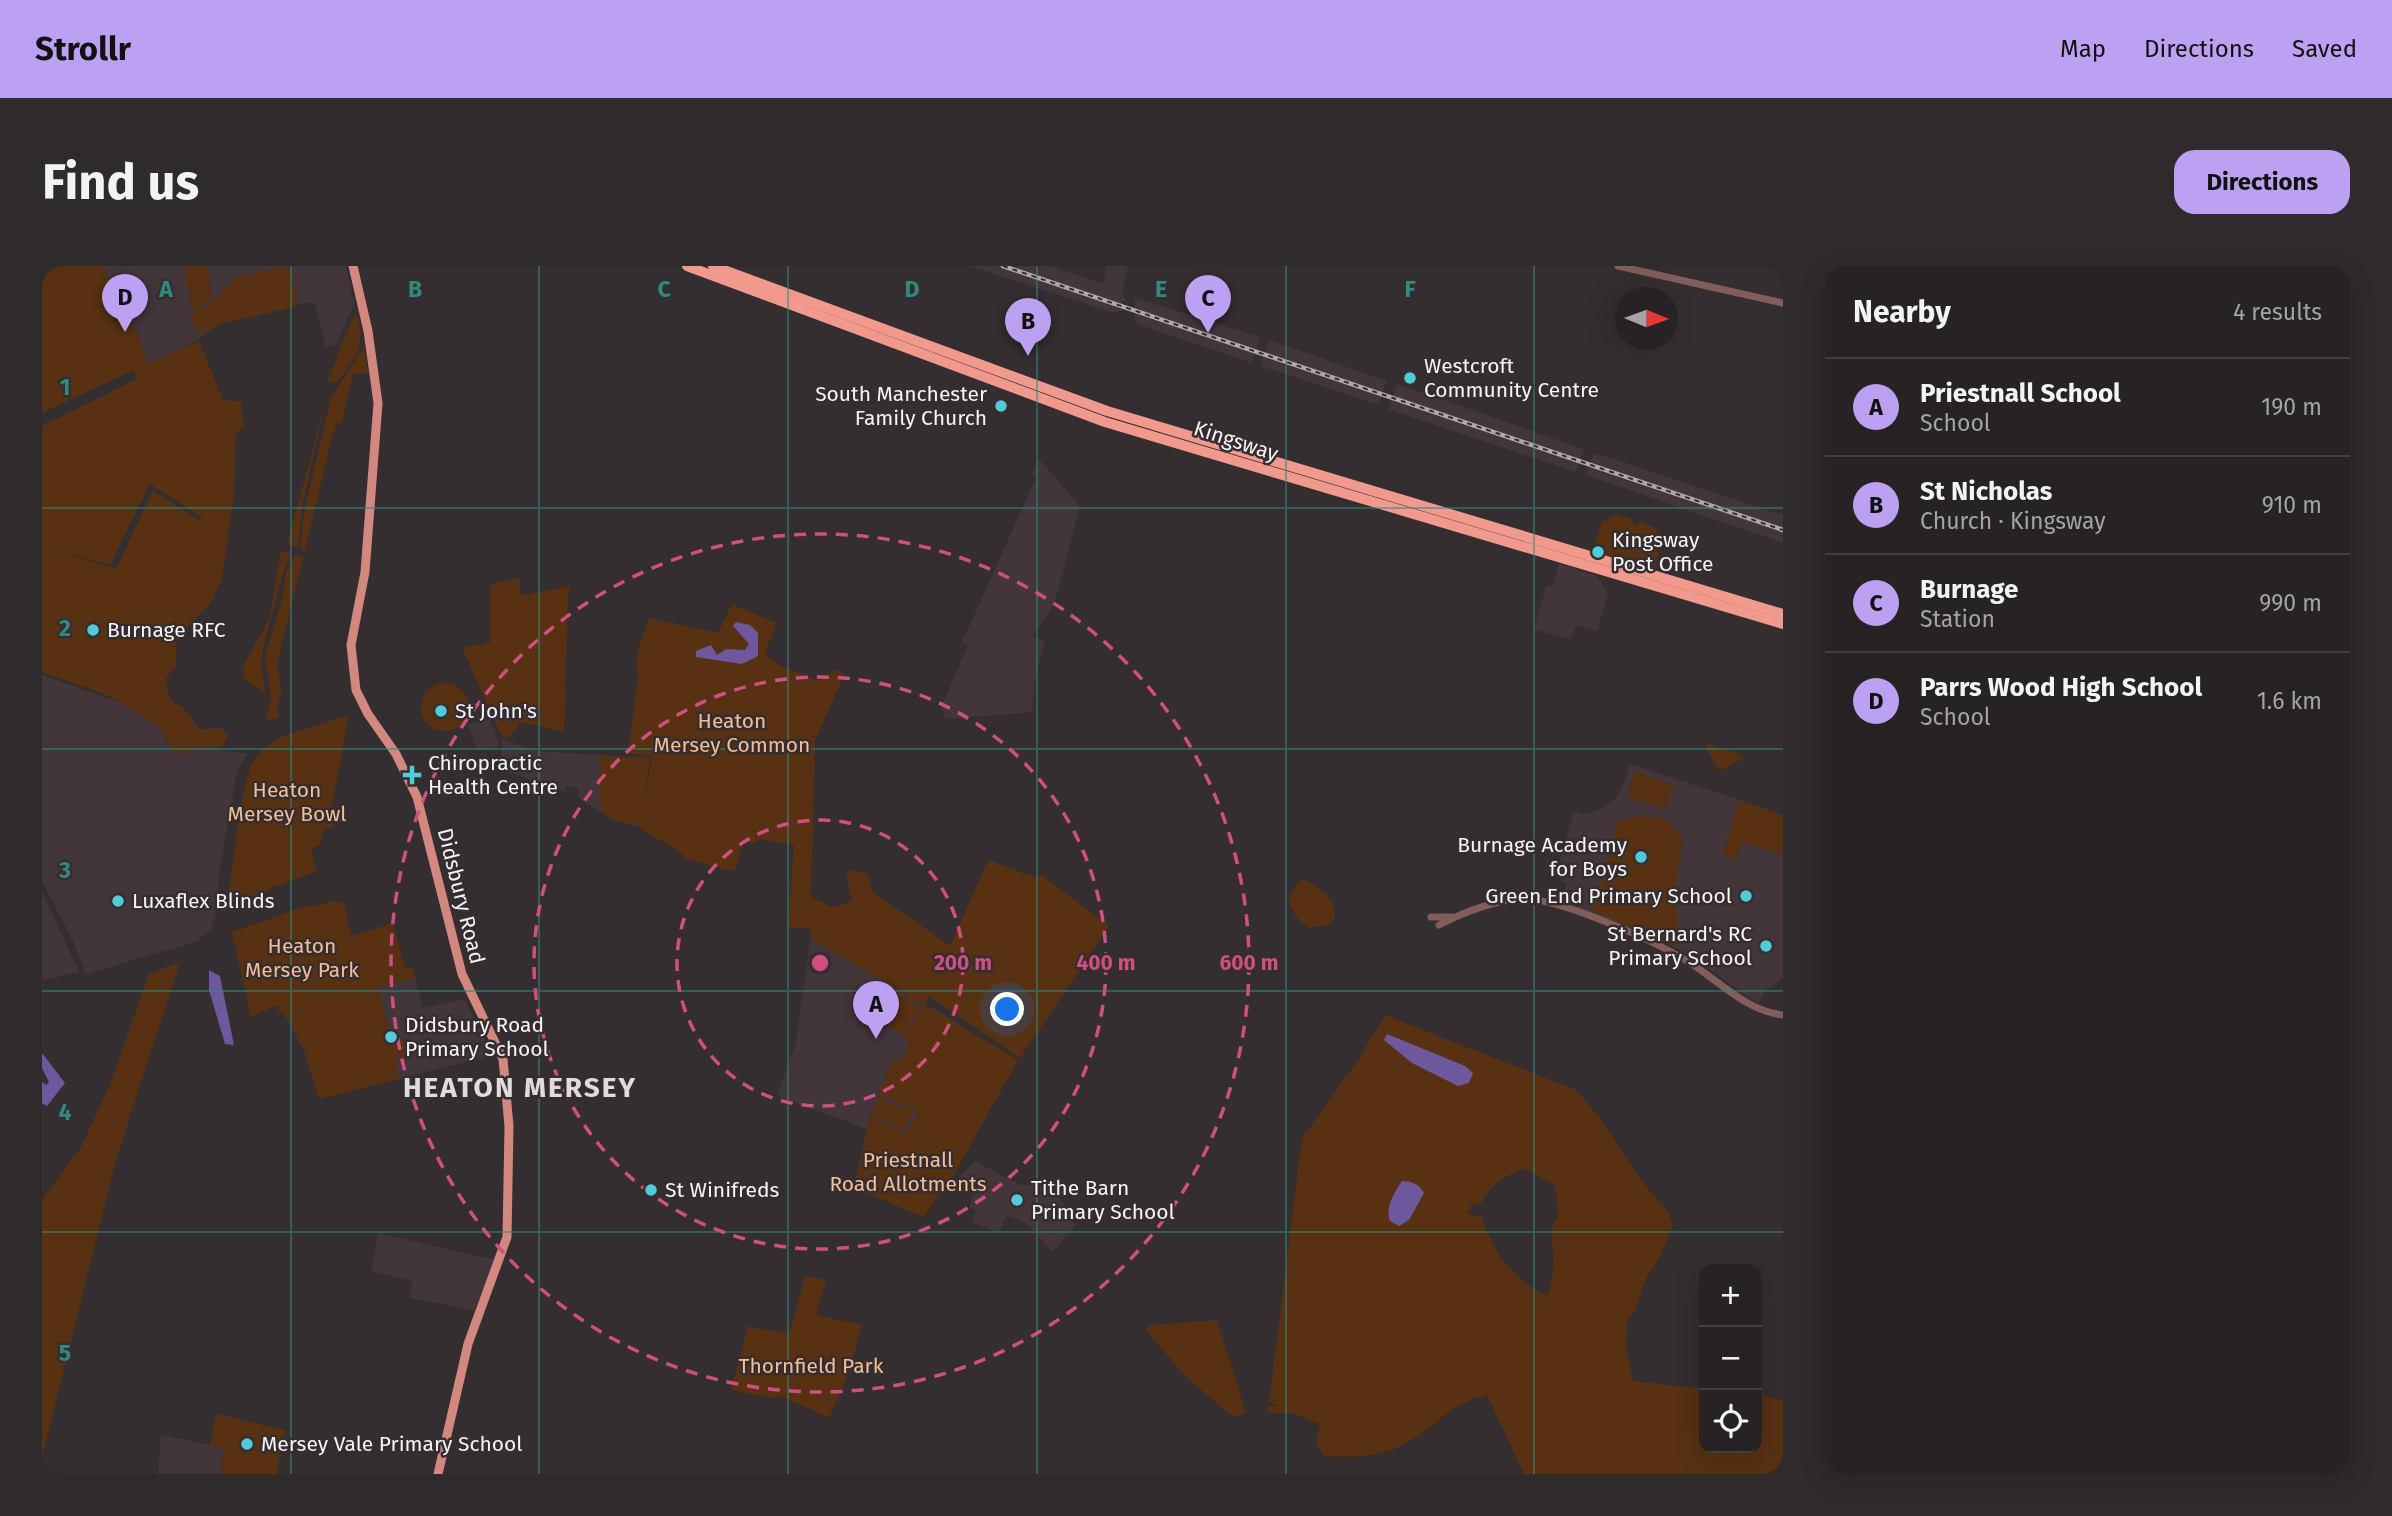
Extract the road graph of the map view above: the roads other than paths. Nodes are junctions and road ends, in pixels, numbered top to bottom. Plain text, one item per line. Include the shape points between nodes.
1 (353, 266) edge
2 (687, 266) edge
3 (713, 266) edge
4 (1618, 266) edge
5 (1783, 303) edge
6 (1032, 385) junction
7 (1049, 398) junction
8 (1106, 416) junction
9 (1618, 570) junction
10 (1783, 614) edge
11 (1783, 624) edge
12 (1432, 917) dead end
13 (1454, 917) junction
14 (1439, 925) dead end
15 (1783, 1016) edge
16 (438, 1473) edge

1 - 16 main road, Didsbury Road via 378,403 352,670 368,714 396,754 417,797 463,974 503,1059 509,1126 507,1237 465,1354
2 - 7 highway
3 - 6 highway, Kingsway
4 - 5 street
6 - 7 highway
6 - 8 highway, Kingsway
7 - 8 highway
8 - 9 highway, Kingsway
8 - 9 highway, Kingsway via 1163,438
9 - 10 highway, Kingsway
9 - 11 highway, Kingsway
12 - 13 street
13 - 14 street
13 - 15 street via 1525,899 1553,903 1658,945 1741,1000

